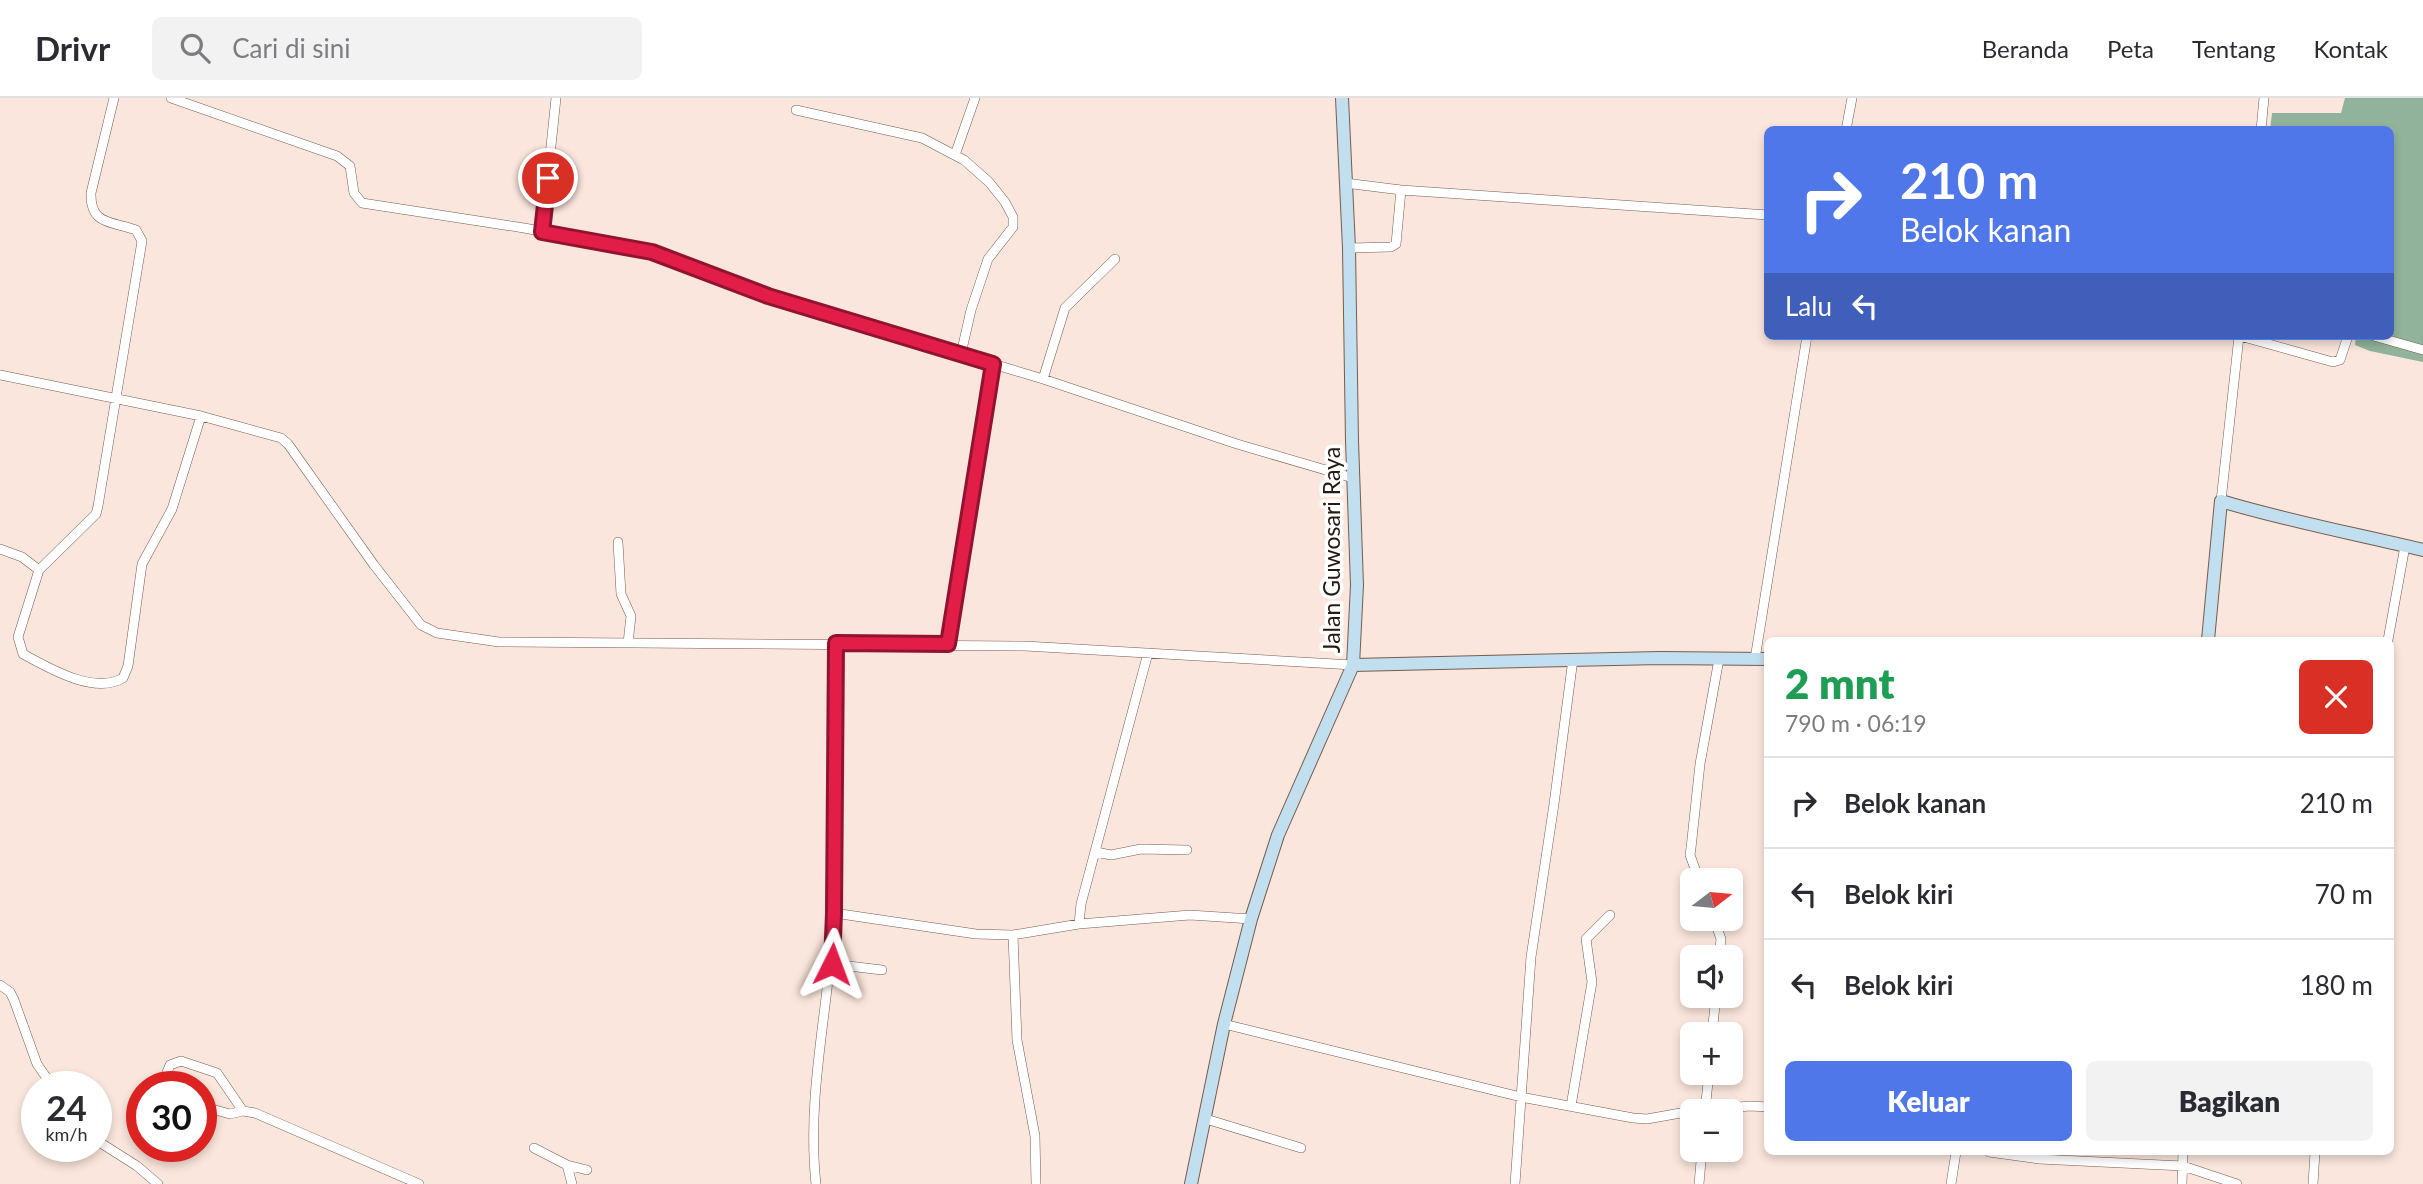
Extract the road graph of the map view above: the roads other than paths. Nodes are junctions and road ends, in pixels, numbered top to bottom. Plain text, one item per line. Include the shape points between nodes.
1 (114, 98) edge
2 (171, 98) edge
3 (556, 98) edge
4 (975, 98) edge
5 (1342, 98) edge
6 (1852, 98) edge
7 (2264, 98) edge
8 (796, 110) dead end
9 (1847, 126) edge
10 (2261, 126) edge
11 (955, 155) junction
12 (1345, 183) junction
13 (1401, 190) junction
14 (1764, 215) edge
15 (542, 232) junction
16 (1349, 248) junction
17 (1115, 259) dead end
18 (1806, 340) edge
19 (2239, 340) edge
20 (2253, 340) edge
21 (2347, 340) edge
22 (2388, 340) edge
23 (2423, 350) edge
24 (961, 354) junction
25 (993, 364) junction
26 (0, 375) edge
27 (1042, 379) junction
28 (117, 399) junction
29 (201, 416) junction
30 (1353, 478) junction
31 (2221, 501) junction
32 (618, 542) dead end
33 (2405, 546) junction
34 (0, 549) edge
35 (2423, 550) edge
36 (39, 570) junction
37 (1764, 637) edge
38 (2208, 637) edge
39 (2389, 637) edge
40 (1764, 638) edge
41 (628, 643) junction
42 (836, 643) junction
43 (948, 644) junction
44 (1148, 653) junction
45 (1573, 659) junction
46 (1718, 659) junction
47 (1761, 659) edge
48 (1353, 665) junction
49 (1186, 850) dead end
50 (1096, 852) junction
51 (1694, 868) edge
52 (834, 913) junction
53 (1610, 915) dead end
54 (1251, 919) junction
55 (1079, 924) junction
56 (1013, 935) junction
57 (832, 964) junction
58 (882, 970) dead end
59 (0, 985) edge
60 (1224, 1024) junction
61 (42, 1071) edge
62 (168, 1071) edge
63 (211, 1071) edge
64 (217, 1073) edge
65 (1521, 1097) junction
66 (1571, 1106) junction
67 (1764, 1107) edge
68 (1743, 1108) edge
69 (217, 1110) edge
70 (243, 1111) junction
71 (1680, 1113) edge
72 (1206, 1119) junction
73 (534, 1148) dead end
74 (1301, 1149) dead end
75 (112, 1150) edge
76 (1956, 1155) edge
77 (2010, 1155) edge
78 (2183, 1155) edge
79 (2315, 1155) edge
80 (1701, 1162) edge
81 (567, 1164) junction
82 (2183, 1166) junction
83 (587, 1170) dead end
84 (158, 1184) edge
85 (419, 1184) edge
86 (572, 1184) edge
87 (816, 1184) edge
88 (1036, 1184) edge
89 (1191, 1184) edge
90 (1515, 1184) edge
91 (1699, 1184) edge
92 (1951, 1184) edge
93 (2182, 1184) edge
94 (2237, 1184) edge
95 (2313, 1184) edge

1 - 28 street via 90,207 101,219 136,230 142,241
2 - 15 street via 337,156 350,166 354,193 362,203
3 - 15 street
4 - 11 street
5 - 12 street, Jalan Guwosari Raya
6 - 9 street
7 - 10 street
8 - 11 street via 922,138
11 - 24 street via 989,182 1013,216 1013,226 988,259
12 - 13 street
12 - 16 street, Jalan Guwosari Raya
13 - 14 street
13 - 16 street via 1396,244
15 - 24 street via 652,252 768,296
16 - 30 street, Jalan Guwosari Raya
17 - 27 street via 1063,313
18 - 37 street
19 - 31 street
20 - 21 street via 2333,362 2340,360
22 - 23 street
24 - 25 street
25 - 27 street
25 - 43 street
26 - 28 street
27 - 30 street
28 - 29 street
28 - 36 street via 96,514
29 - 36 street via 172,509 142,564 123,678 109,682 70,678 23,654 18,637
29 - 41 street via 273,435 288,444 374,565 427,629 499,642
30 - 48 street, Jalan Guwosari Raya via 1357,585
31 - 33 street
31 - 38 street
32 - 41 street via 621,594 631,615
33 - 35 street
33 - 39 street
34 - 36 street
40 - 47 street
41 - 42 street
42 - 43 street
42 - 52 street
43 - 44 street
44 - 48 street
44 - 50 street
45 - 46 street
45 - 48 street
45 - 65 street via 1531,957
46 - 47 street
46 - 51 street via 1700,764 1691,848
48 - 54 street, Jalan Guwosari Raya via 1278,835
49 - 50 street
50 - 55 street
52 - 56 street
52 - 57 street
53 - 66 street via 1586,939 1592,982
54 - 55 street via 1190,915
54 - 60 street, Jalan Guwosari Raya
55 - 56 street
56 - 88 street via 1017,1040 1035,1136
57 - 58 street
57 - 87 street via 812,1126
59 - 61 street via 14,1000
60 - 65 street
60 - 72 street, Jalan Guwosari Raya
62 - 63 street via 181,1061
64 - 70 street
65 - 66 street
65 - 90 street
66 - 71 street via 1647,1119
67 - 68 street
69 - 70 street
70 - 85 street
72 - 74 street
72 - 89 street, Jalan Guwosari Raya
73 - 81 street
75 - 84 street
76 - 92 street
77 - 82 street
78 - 82 street
79 - 95 street
80 - 91 street
81 - 83 street
81 - 86 street
82 - 93 street
82 - 94 street

